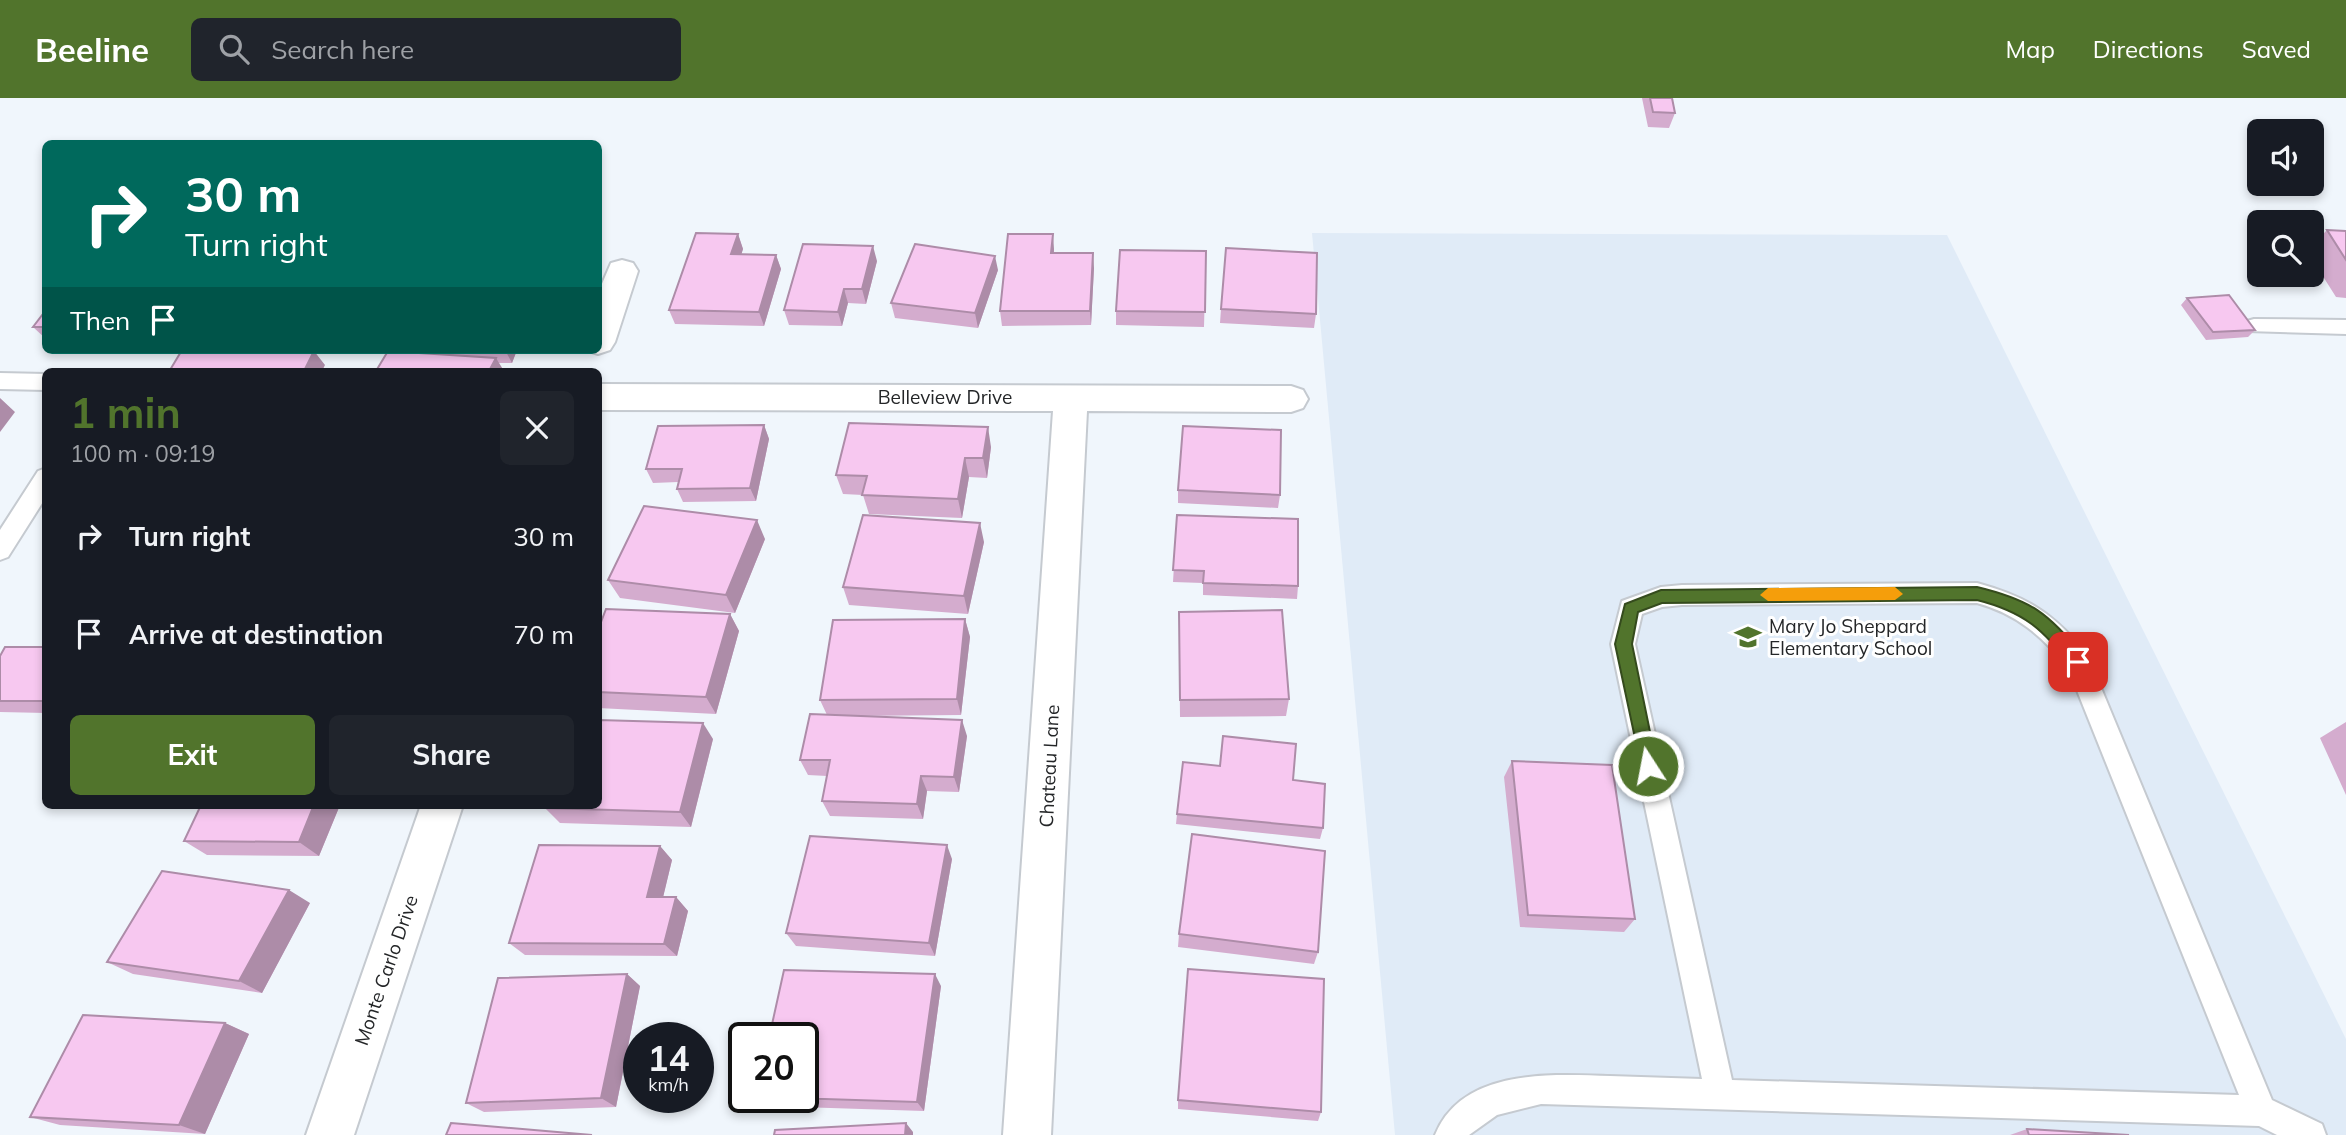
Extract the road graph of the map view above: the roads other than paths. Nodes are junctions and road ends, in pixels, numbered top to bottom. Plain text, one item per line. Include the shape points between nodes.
1 (622, 271) dead end
2 (2253, 326) edge
3 (2346, 327) edge
4 (602, 330) edge
5 (0, 381) edge
6 (42, 382) edge
7 (602, 397) edge
8 (1071, 397) junction
9 (1292, 399) dead end
10 (42, 483) edge
11 (0, 550) edge
12 (441, 809) edge
13 (1720, 1094) junction
14 (2261, 1111) junction
15 (330, 1135) edge
16 (1027, 1135) edge
17 (1450, 1135) edge
18 (2311, 1135) edge

1 - 4 street
2 - 3 lane
5 - 6 lane
7 - 8 street, Belleview Drive
8 - 9 street, Belleview Drive
8 - 16 street, Chateau Lane
10 - 11 lane
12 - 15 street, Monte Carlo Drive
13 - 14 lane
13 - 14 lane via 1623,644 1631,608 1682,595 1977,593 2029,611 2078,662
13 - 17 lane via 1531,1091 1499,1096 1461,1118
14 - 18 lane

